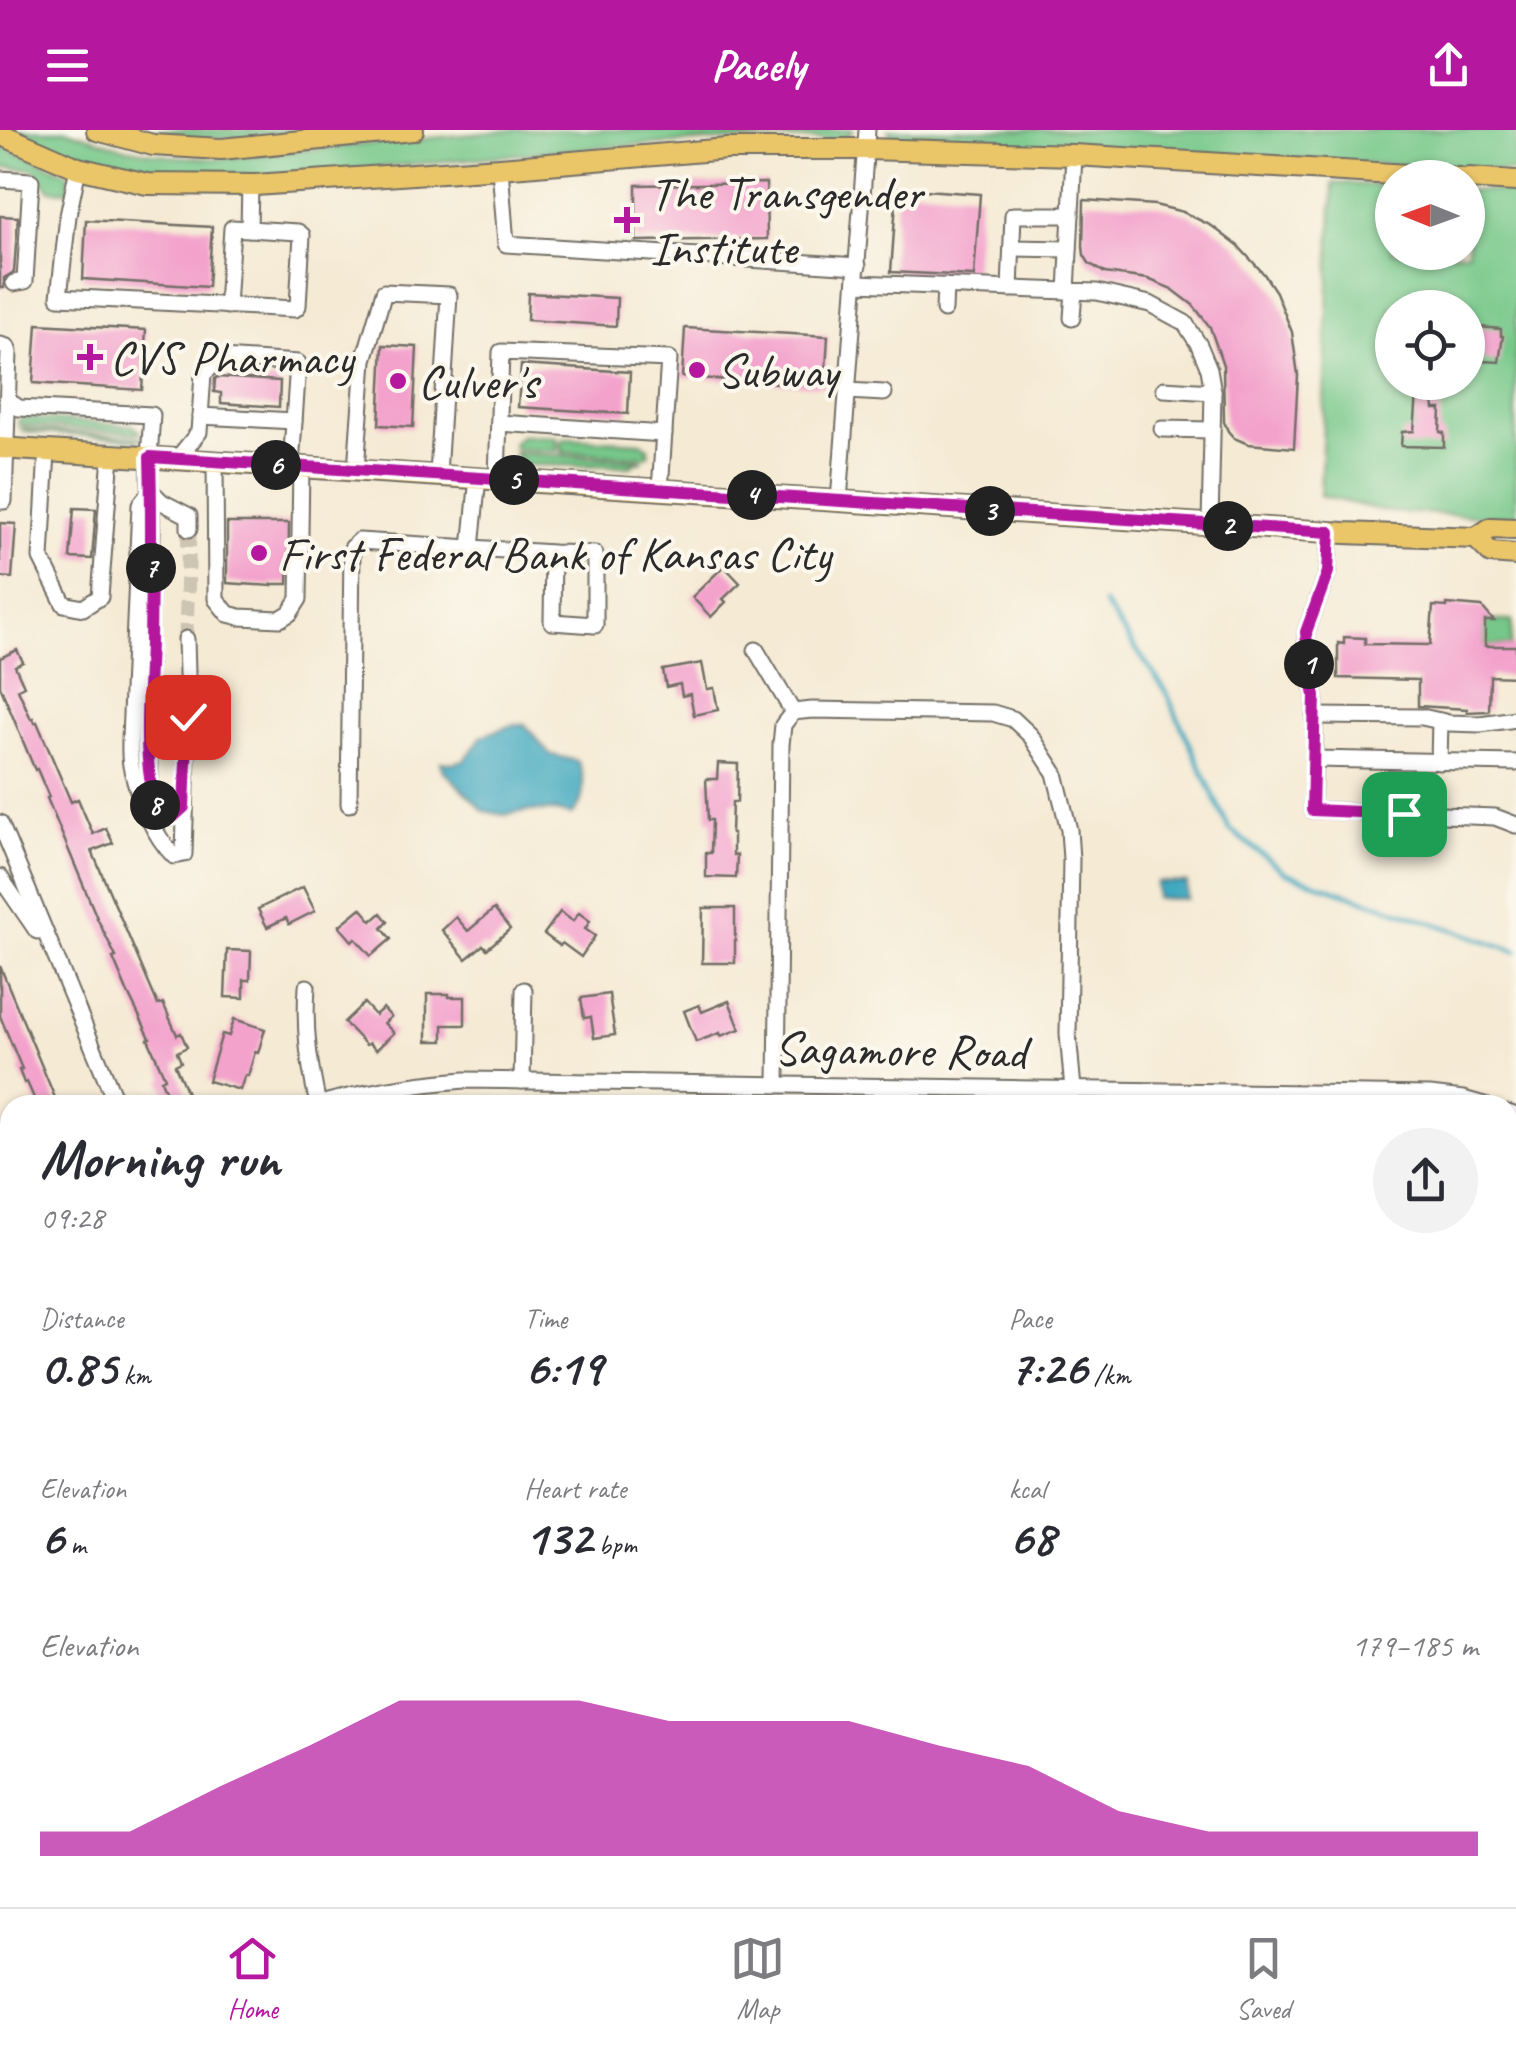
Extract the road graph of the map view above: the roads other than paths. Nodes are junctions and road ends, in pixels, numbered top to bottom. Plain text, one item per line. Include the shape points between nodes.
1 (97, 130) edge
2 (413, 130) edge
3 (0, 134) edge
4 (867, 140) edge
5 (1074, 155) junction
6 (78, 168) junction
7 (500, 168) junction
8 (1375, 173) edge
9 (0, 179) edge
10 (1485, 179) edge
11 (1516, 181) edge
12 (250, 185) junction
13 (1071, 215) junction
14 (249, 229) junction
15 (1012, 248) junction
16 (1069, 249) junction
17 (858, 266) junction
18 (14, 283) dead end
19 (856, 283) junction
20 (945, 286) junction
21 (1010, 289) junction
22 (1071, 291) junction
23 (227, 306) junction
24 (944, 310) dead end
25 (1072, 318) dead end
26 (0, 345) edge
27 (1164, 389) dead end
28 (847, 390) junction
29 (1212, 392) junction
30 (884, 393) dead end
31 (7, 400) junction
32 (200, 416) junction
33 (294, 421) junction
34 (498, 423) junction
35 (1162, 429) dead end
36 (1211, 430) junction
37 (664, 434) junction
38 (2, 448) edge
39 (48, 451) junction
40 (112, 455) junction
41 (150, 457) junction
42 (178, 458) junction
43 (215, 460) junction
44 (296, 466) junction
45 (356, 470) junction
46 (438, 475) junction
47 (487, 478) junction
48 (660, 490) junction
49 (151, 491) junction
50 (0, 501) edge
51 (838, 501) junction
52 (180, 511) junction
53 (1210, 525) junction
54 (1516, 528) edge
55 (189, 529) tunnel mouth
56 (152, 532) junction
57 (1330, 532) junction
58 (1476, 538) junction
59 (471, 548) junction
60 (554, 553) junction
61 (1516, 555) edge
62 (186, 639) tunnel mouth
63 (756, 650) dead end
64 (793, 712) junction
65 (1314, 716) junction
66 (1516, 719) edge
67 (1440, 721) junction
68 (1314, 759) junction
69 (1439, 762) junction
70 (1516, 763) edge
71 (349, 804) dead end
72 (184, 807) junction
73 (0, 823) edge
74 (1516, 825) edge
75 (0, 877) edge
76 (60, 968) junction
77 (307, 987) dead end
78 (524, 990) dead end
79 (522, 1080) junction
80 (777, 1084) junction
81 (1073, 1089) junction
82 (113, 1095) edge
83 (315, 1095) edge
84 (355, 1095) edge
85 (1430, 1095) edge

1 - 2 main road via 153,145 221,150
3 - 6 main road
4 - 5 main road
4 - 7 main road
4 - 17 street
5 - 8 main road
5 - 13 street
6 - 12 main road via 147,184
6 - 23 street via 59,297
7 - 12 main road
7 - 17 street via 506,244
9 - 18 street via 32,181 25,280
10 - 11 main road
12 - 14 street
13 - 15 street via 1013,214
13 - 16 street
14 - 23 street via 232,228
14 - 23 street via 302,235 298,306
15 - 16 street
15 - 21 street
16 - 22 street
17 - 19 street
19 - 20 street
19 - 28 street
20 - 21 street
20 - 24 street
21 - 22 street
22 - 25 street
22 - 29 street via 1150,304 1186,323 1209,369
26 - 31 street via 10,352
27 - 29 street
28 - 30 street
28 - 51 street
29 - 36 street
31 - 38 street
31 - 41 street via 19,408 152,415
32 - 33 street
32 - 33 street via 203,374 222,358 298,363
32 - 42 street via 199,432
33 - 44 street
34 - 37 street
34 - 37 street via 501,352 669,359
34 - 47 street
35 - 36 street
36 - 53 street
37 - 48 street
38 - 39 main road
38 - 50 street
39 - 40 main road
39 - 40 street via 41,558 64,604 83,608 100,597
40 - 41 main road
41 - 42 main road
41 - 49 street
42 - 43 main road
43 - 44 main road
43 - 44 street via 216,599 240,617 280,618 299,599
44 - 45 main road
45 - 46 main road
45 - 46 street via 364,360 384,292 449,295
46 - 47 main road
47 - 48 main road
47 - 59 street
48 - 51 main road
49 - 52 street
49 - 56 street
49 - 72 street via 140,504 130,768 174,856 184,854
51 - 53 main road
52 - 55 street via 189,516
52 - 56 street
53 - 57 main road
54 - 58 main road via 1491,528
56 - 72 street via 152,799 161,816 173,817
57 - 58 main road
57 - 65 street via 1328,572 1306,632
58 - 61 main road via 1490,553
59 - 60 street
59 - 71 street via 360,541 352,548
60 - 60 street via 552,622 595,625 595,554
62 - 72 street
63 - 64 street
64 - 80 street via 782,725 781,745
64 - 81 street via 993,714 1014,719 1032,736 1055,773 1069,830
65 - 67 street
65 - 68 street
66 - 67 street
67 - 69 street
68 - 69 street
68 - 74 street via 1312,810 1495,816
69 - 70 street
73 - 76 street
75 - 76 street
76 - 82 street
77 - 83 street
78 - 79 street
79 - 80 street, Sagamore Road
79 - 84 street, Sagamore Road via 408,1084
80 - 81 street, Sagamore Road
81 - 85 street, Sagamore Road

